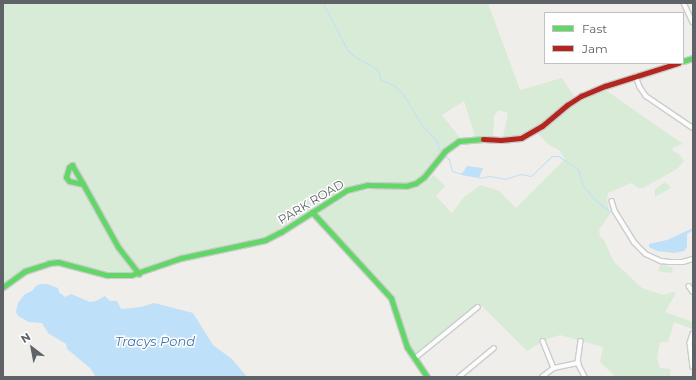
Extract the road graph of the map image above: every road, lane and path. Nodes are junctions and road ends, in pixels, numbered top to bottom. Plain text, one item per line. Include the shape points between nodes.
1 (684, 3) edge
2 (693, 22) edge
3 (675, 64) edge
4 (636, 76) junction
5 (693, 128) edge
6 (83, 184) dead end
7 (612, 201) dead end
8 (312, 212) junction
9 (693, 259) edge
10 (139, 274) junction
11 (689, 286) dead end
12 (3, 287) edge
13 (693, 292) edge
14 (478, 307) dead end
15 (693, 334) edge
16 (543, 341) dead end
17 (581, 341) dead end
18 (494, 348) dead end
19 (414, 359) junction
20 (578, 363) junction
21 (693, 367) edge
22 (554, 368) junction
23 (426, 377) edge
24 (459, 377) edge
25 (542, 377) edge
26 (585, 377) edge

1 - 2 street
3 - 4 main road, PARK ROAD
4 - 5 street via 646,96
4 - 8 main road, PARK ROAD via 581,96 526,136 510,140 476,138 459,141 445,151 416,183 406,186 373,185 356,188 338,195
6 - 10 main road via 118,247
7 - 9 street via 615,211 634,242 646,254 670,262
8 - 10 main road, PARK ROAD via 265,240 181,258
8 - 19 main road via 386,290
10 - 12 main road, PARK ROAD via 106,275 58,262 49,262 25,271
11 - 13 street
14 - 19 street
15 - 21 street via 690,344
16 - 22 street
17 - 20 street
18 - 24 street
19 - 23 main road
20 - 22 street
20 - 26 street
22 - 25 street

